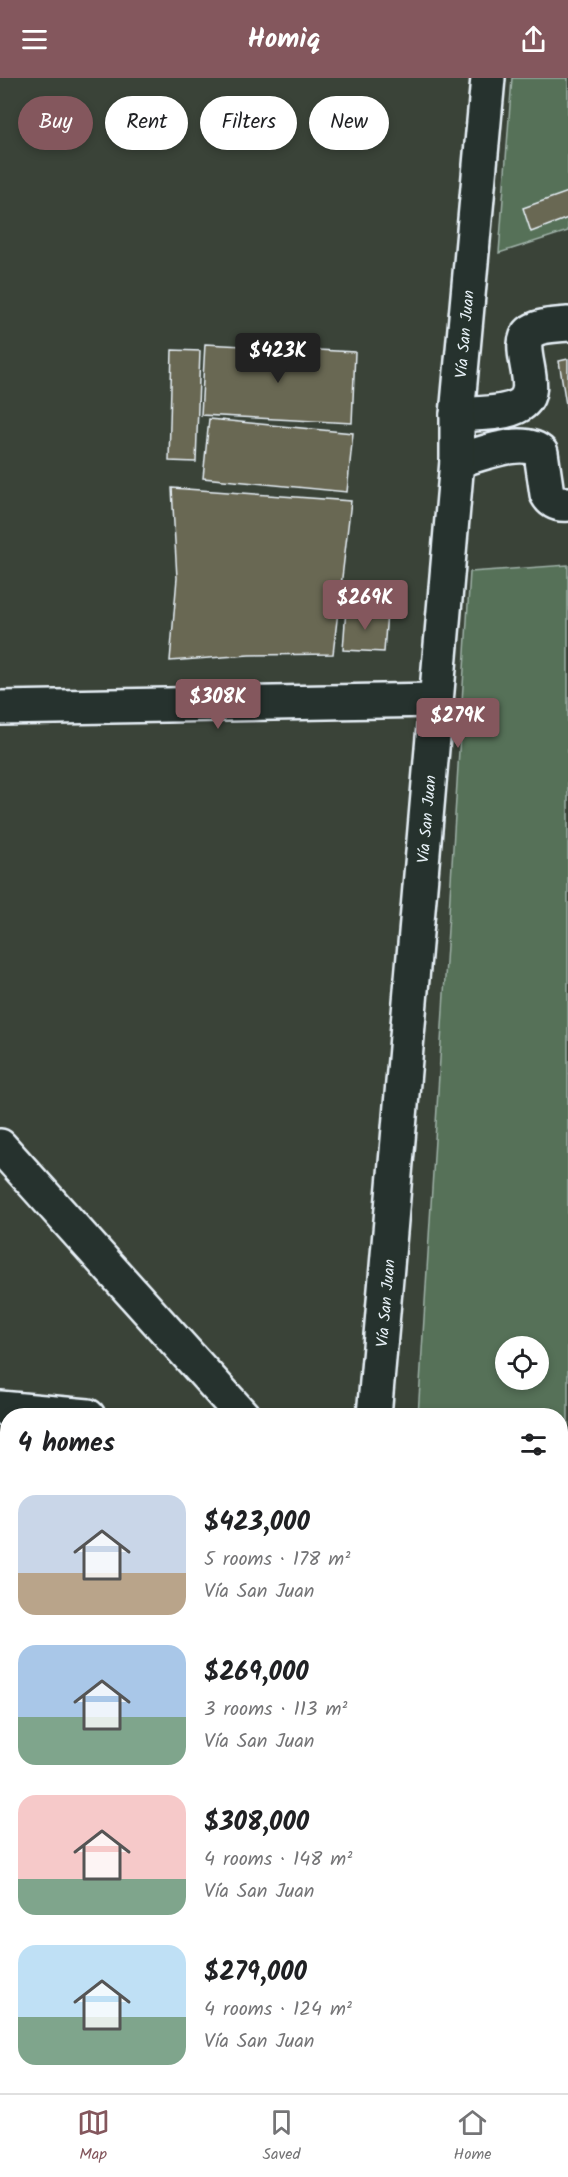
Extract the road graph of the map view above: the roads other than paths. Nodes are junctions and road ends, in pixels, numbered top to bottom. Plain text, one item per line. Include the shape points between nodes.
1 (488, 78) edge
2 (568, 324) edge
3 (457, 415) junction
4 (457, 461) junction
5 (568, 504) edge
6 (436, 700) junction
7 (0, 708) edge
8 (0, 1146) edge
9 (236, 1408) edge
10 (375, 1408) edge

1 - 3 street, Vía San Juan
2 - 3 street via 540,328 527,337 530,385 522,404 511,409
3 - 4 street, Vía San Juan
4 - 5 street via 519,444 536,448 541,453 550,500
4 - 6 street, Vía San Juan
6 - 7 street
6 - 10 street, Vía San Juan
8 - 9 street

